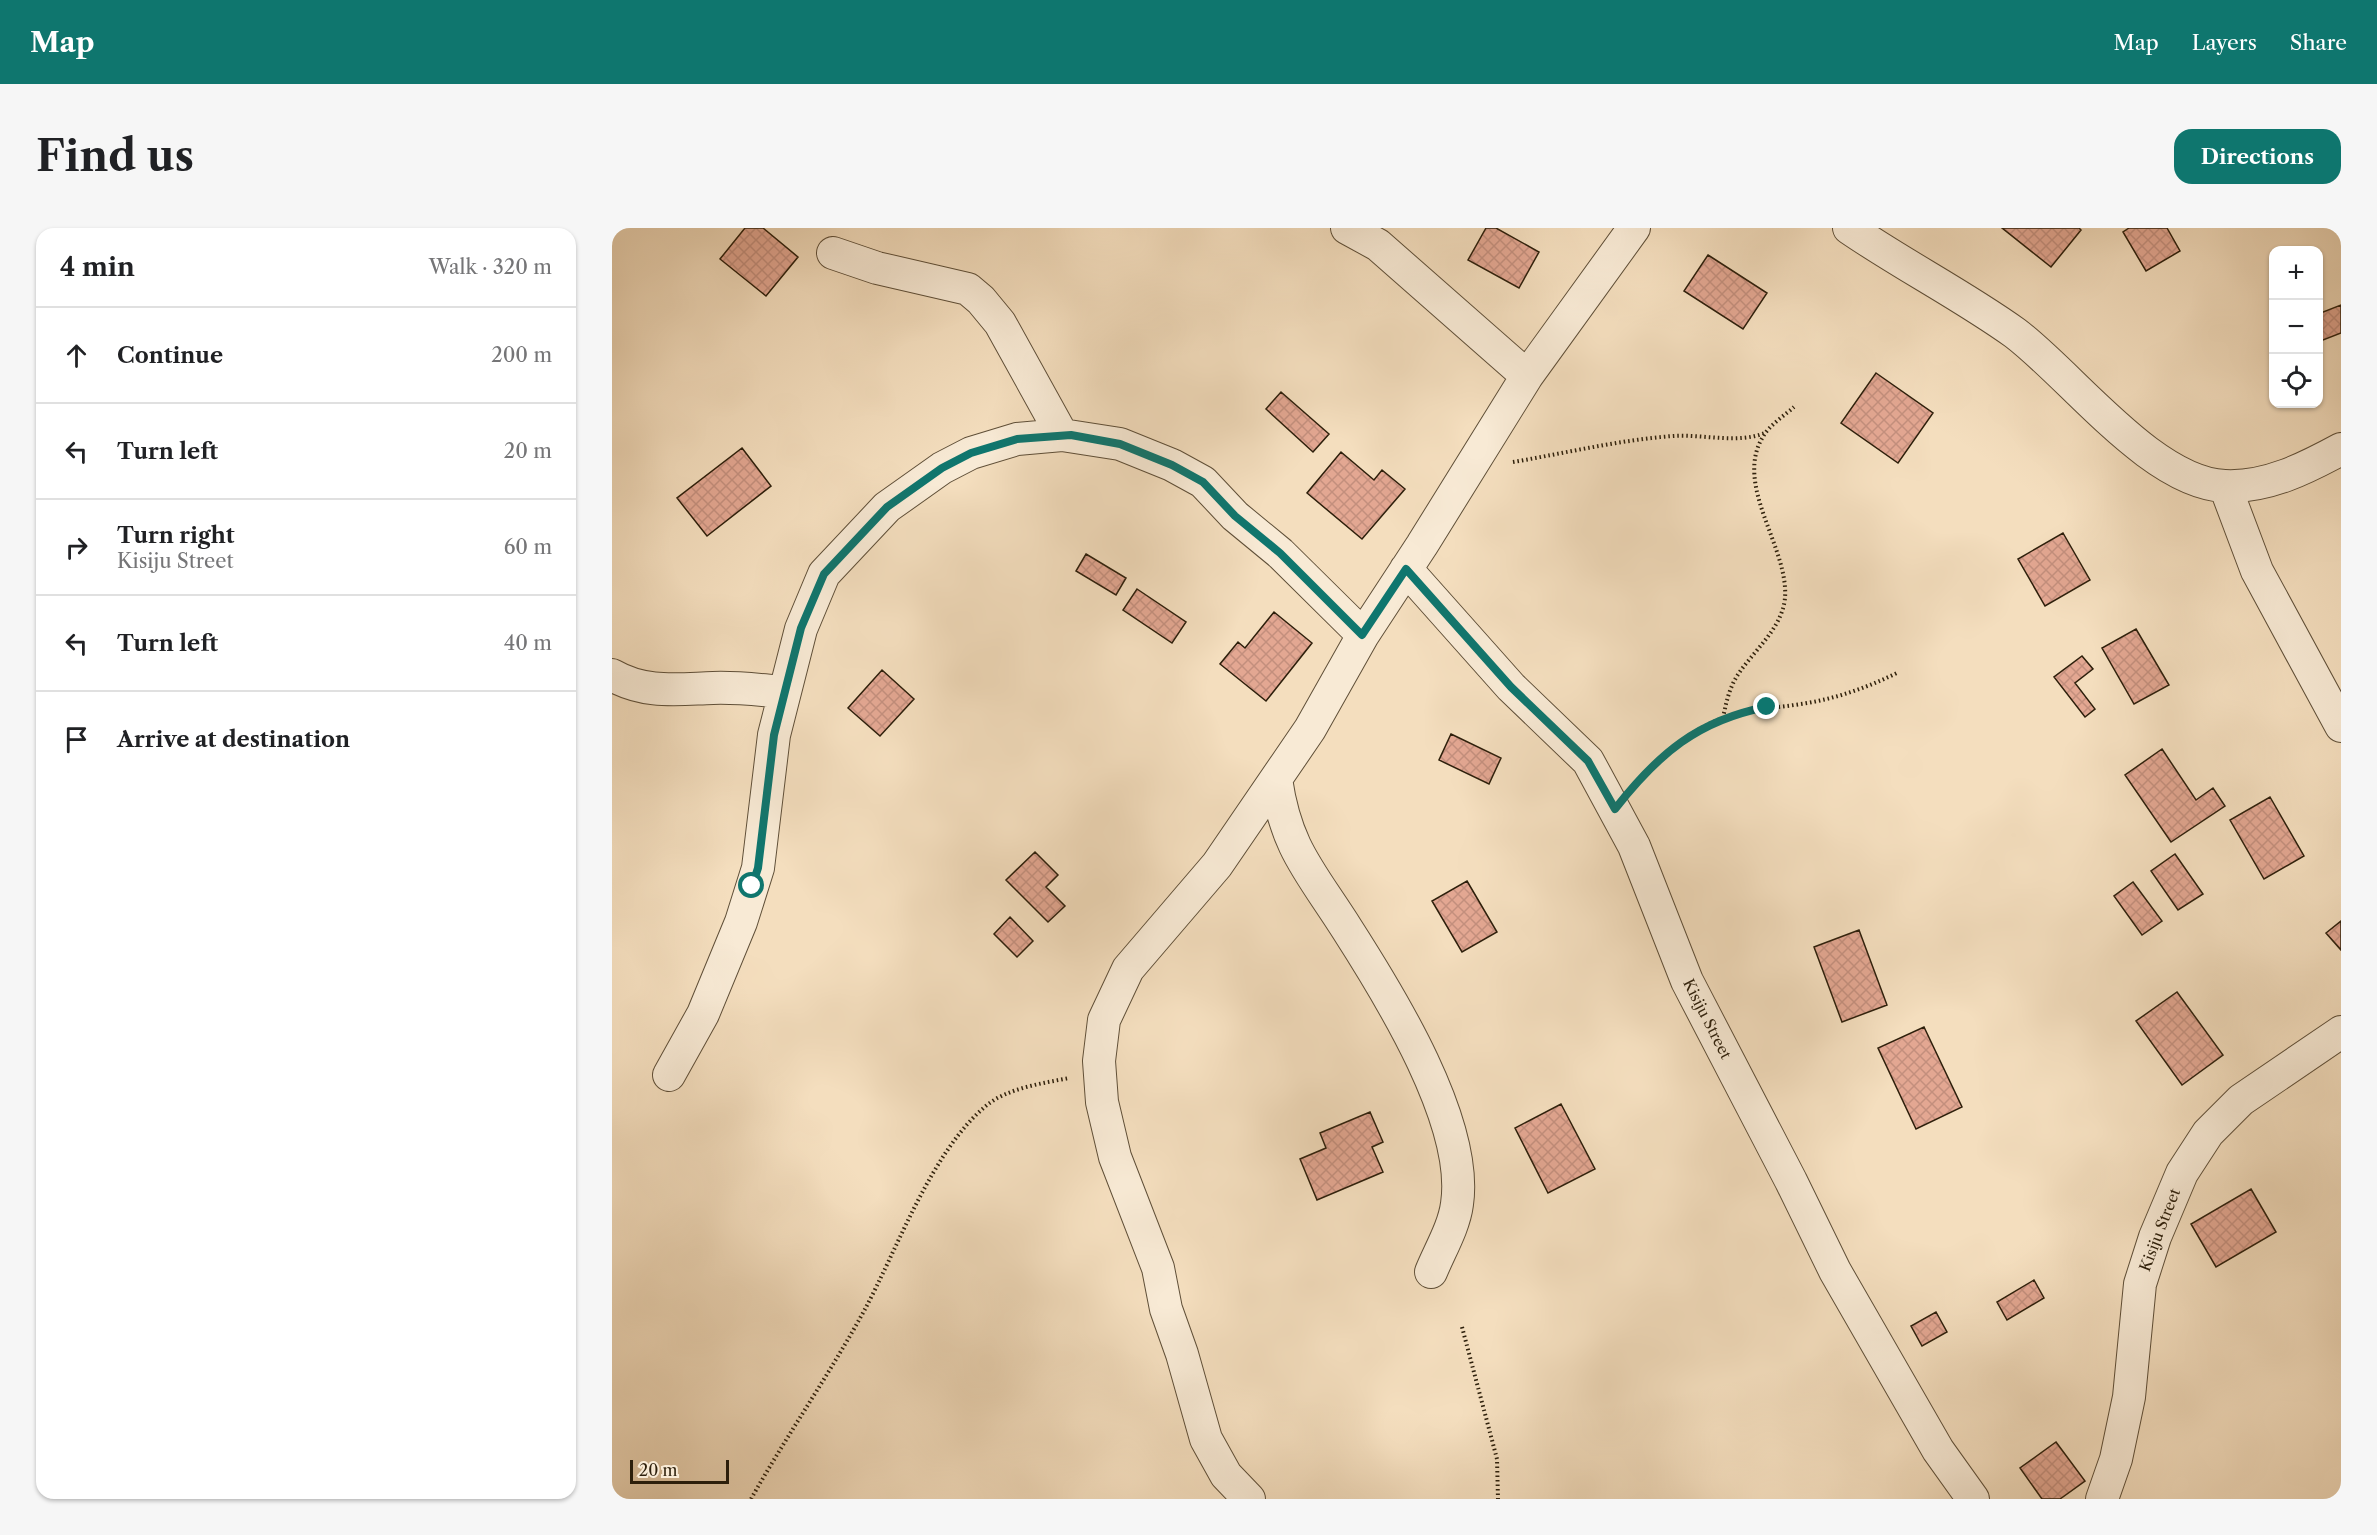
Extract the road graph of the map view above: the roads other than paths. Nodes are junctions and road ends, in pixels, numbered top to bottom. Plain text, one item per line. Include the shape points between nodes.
1 (1347, 228) edge
2 (1634, 228) edge
3 (1849, 228) edge
4 (1895, 242) edge
5 (833, 254) dead end
6 (1527, 376) junction
7 (1062, 435) junction
8 (2341, 449) edge
9 (2225, 486) junction
10 (1406, 569) junction
11 (1362, 635) junction
12 (612, 675) edge
13 (784, 692) junction
14 (2341, 726) edge
15 (1276, 779) junction
16 (2341, 1032) edge
17 (669, 1075) dead end
18 (1431, 1272) dead end
19 (1250, 1499) edge
20 (1973, 1499) edge
21 (2102, 1499) edge

1 - 6 street via 1378,245
2 - 6 street
3 - 4 street
4 - 9 street via 2016,334 2160,462 2195,480
5 - 7 street via 968,289 1000,323
6 - 10 street
7 - 11 street via 1120,444 1203,482
7 - 13 street via 1017,439 971,453 942,468 887,507 824,574 801,628
8 - 9 street via 2301,471 2260,483
9 - 14 street via 2257,571
10 - 11 street
10 - 20 street, Kisiju Street via 1511,687 1588,761 1634,846 1687,981 1834,1271 1938,1450
11 - 15 street via 1310,729
12 - 13 street via 647,689 746,688
13 - 17 street via 774,735 758,868 723,969
15 - 18 street via 1281,812 1293,845 1349,932 1433,1079 1458,1167 1457,1204
15 - 19 street via 1217,866 1128,969 1104,1020 1099,1061 1102,1102 1115,1157 1158,1268 1166,1309 1206,1439 1227,1475
16 - 21 street, Kisiju Street via 2241,1100 2208,1133 2182,1173 2140,1284 2129,1397 2116,1459

